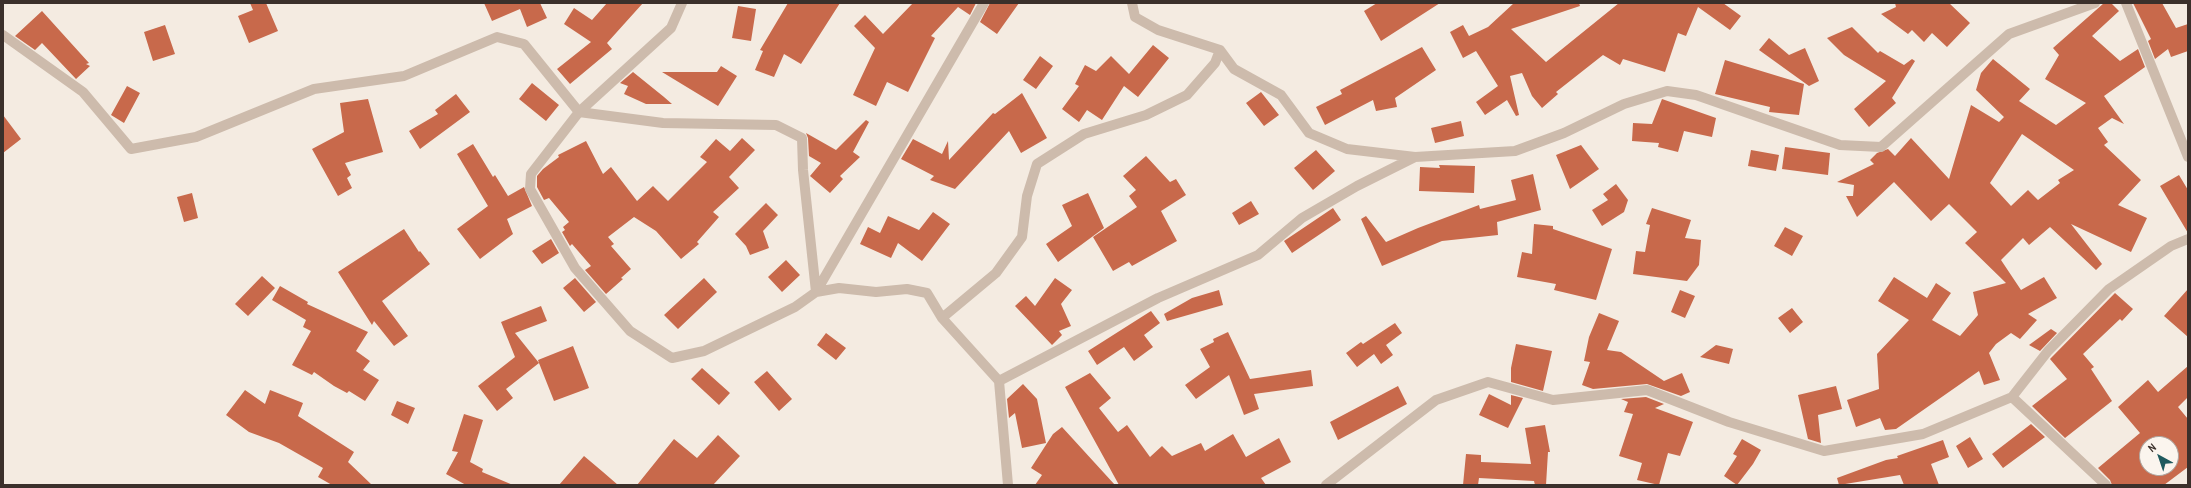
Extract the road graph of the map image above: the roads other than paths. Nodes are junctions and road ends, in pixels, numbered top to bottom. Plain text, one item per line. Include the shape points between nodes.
1 (682, 3) edge
2 (984, 3) edge
3 (1132, 3) edge
4 (2095, 3) edge
5 (2126, 3) edge
6 (3, 35) edge
7 (1220, 50) junction
8 (579, 112) junction
9 (1415, 157) junction
10 (2188, 157) edge
11 (2188, 240) edge
12 (816, 292) junction
13 (942, 318) junction
14 (999, 381) junction
15 (2012, 396) junction
16 (1008, 485) edge
17 (1326, 485) edge
18 (2106, 485) edge

1 - 8 street via 671,28
2 - 12 street
3 - 7 street via 1135,17 1158,30
4 - 9 street via 2009,34 1881,147 1840,146 1696,95 1667,90 1624,104 1564,133 1515,151
5 - 10 street
6 - 8 street via 83,92 131,149 196,137 314,89 404,76 497,37 524,44
7 - 9 street via 1234,69 1281,95 1309,133 1347,149
7 - 13 street via 1215,63 1187,95 1146,114 1084,134 1037,164 1027,196 1022,237 996,273
8 - 12 street via 664,123 776,125 802,138
8 - 12 street via 531,174 530,189 574,268 630,331 672,358 704,351 795,307
9 - 14 street via 1357,186 1302,218 1258,255 1158,298
11 - 15 street via 2171,246 2109,289 2048,351
12 - 13 street via 839,288 876,292 907,289 927,293
13 - 14 street
14 - 16 street
15 - 17 street via 1923,434 1824,451 1729,422 1647,390 1553,400 1488,382 1436,400
15 - 18 street

